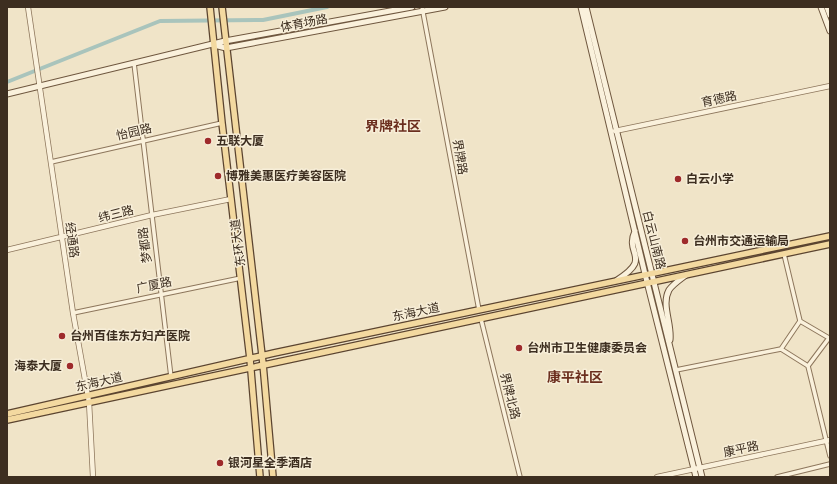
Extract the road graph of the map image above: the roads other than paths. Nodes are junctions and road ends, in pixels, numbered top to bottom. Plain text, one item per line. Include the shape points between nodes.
1 (28, 7) edge
2 (412, 7) edge
3 (446, 7) edge
4 (581, 7) edge
5 (586, 7) edge
6 (822, 7) edge
7 (827, 7) edge
8 (422, 9) edge
9 (211, 10) edge
10 (222, 10) edge
11 (830, 15) edge
12 (830, 31) edge
13 (225, 41) junction
14 (213, 45) junction
15 (226, 48) junction
16 (134, 63) junction
17 (40, 86) junction
18 (830, 86) edge
19 (7, 94) edge
20 (222, 122) junction
21 (614, 131) junction
22 (143, 141) junction
23 (51, 162) junction
24 (231, 199) junction
25 (152, 215) junction
26 (635, 231) junction
27 (830, 236) edge
28 (62, 238) junction
29 (830, 244) edge
30 (7, 250) edge
31 (784, 254) junction
32 (652, 273) junction
33 (645, 274) junction
34 (687, 275) junction
35 (241, 278) junction
36 (617, 280) junction
37 (654, 282) junction
38 (648, 284) junction
39 (161, 294) junction
40 (479, 310) junction
41 (73, 313) junction
42 (481, 319) junction
43 (800, 321) junction
44 (830, 338) edge
45 (669, 343) junction
46 (781, 350) junction
47 (262, 356) junction
48 (250, 359) junction
49 (264, 364) junction
50 (808, 366) junction
51 (250, 367) junction
52 (676, 370) junction
53 (171, 377) junction
54 (88, 399) junction
55 (7, 414) edge
56 (7, 420) edge
57 (828, 440) edge
58 (830, 456) edge
59 (830, 464) edge
60 (700, 468) junction
61 (694, 469) junction
62 (93, 477) edge
63 (260, 477) edge
64 (273, 477) edge
65 (520, 477) edge
66 (657, 477) edge
67 (696, 477) edge
68 (702, 477) edge
69 (777, 477) edge

1 - 17 street, 经通路
2 - 13 main road, 体育场路
3 - 8 main road, 体育场路
4 - 21 main road, 白云山南路
5 - 21 main road, 白云山南路
6 - 12 main road
7 - 11 main road
8 - 15 main road, 体育场路
8 - 40 street, 界牌路
9 - 14 main road, 东环大道
10 - 13 main road, 东环大道
13 - 14 main road, 体育场路
13 - 15 main road, 东环大道
14 - 15 main road, 体育场路
14 - 16 main road, 体育场路
14 - 20 main road, 东环大道
15 - 47 main road, 东环大道
16 - 17 main road, 体育场路
16 - 22 street, 梦都路
17 - 19 main road, 体育场路
17 - 23 street, 经通路
18 - 21 street, 育德路
20 - 22 street, 怡园路
20 - 24 main road, 东环大道
21 - 26 main road, 白云山南路
21 - 32 main road, 白云山南路
22 - 23 street, 怡园路
22 - 25 street, 梦都路
23 - 28 street, 经通路
24 - 25 street, 纬三路
24 - 35 main road, 东环大道
25 - 28 street, 纬三路
25 - 39 street, 梦都路
26 - 33 main road, 白云山南路
26 - 36 main road via 632,239 636,259 633,270
27 - 32 main road, 东海大道
28 - 30 street, 纬三路
28 - 41 street, 经通路
29 - 31 main road, 东海大道
31 - 34 main road, 东海大道
31 - 43 street
32 - 33 main road, 东海大道
32 - 37 main road, 白云山南路
33 - 36 main road, 东海大道
33 - 38 main road, 白云山南路
34 - 37 main road, 东海大道
34 - 45 main road via 670,289 665,302 671,330
35 - 39 street, 广厦路
35 - 48 main road, 东环大道
36 - 40 main road, 东海大道
37 - 38 main road, 东海大道
37 - 45 main road, 白云山南路
38 - 42 main road, 东海大道
38 - 61 main road, 白云山南路
39 - 41 street, 广厦路
39 - 53 street, 梦都路
40 - 47 main road, 东海大道
41 - 54 street, 经通路
42 - 49 main road, 东海大道
42 - 65 street, 界牌北路
43 - 44 street
43 - 46 street
44 - 50 street
45 - 52 main road, 白云山南路
46 - 50 street
46 - 52 street
47 - 48 main road, 东海大道
47 - 49 main road, 东环大道
48 - 51 main road, 东环大道
48 - 53 main road, 东海大道
49 - 51 main road, 东海大道
49 - 64 main road, 东环大道
50 - 57 street
51 - 54 main road, 东海大道
51 - 63 main road, 东环大道
52 - 60 main road, 白云山南路
53 - 54 main road, 东海大道
54 - 55 main road, 东海大道
54 - 56 main road, 东海大道
54 - 62 street, 经通路
57 - 58 street
57 - 60 street, 康平路
59 - 69 street
60 - 61 street, 康平路
60 - 68 main road, 白云山南路
61 - 66 street, 康平路
61 - 67 main road, 白云山南路

